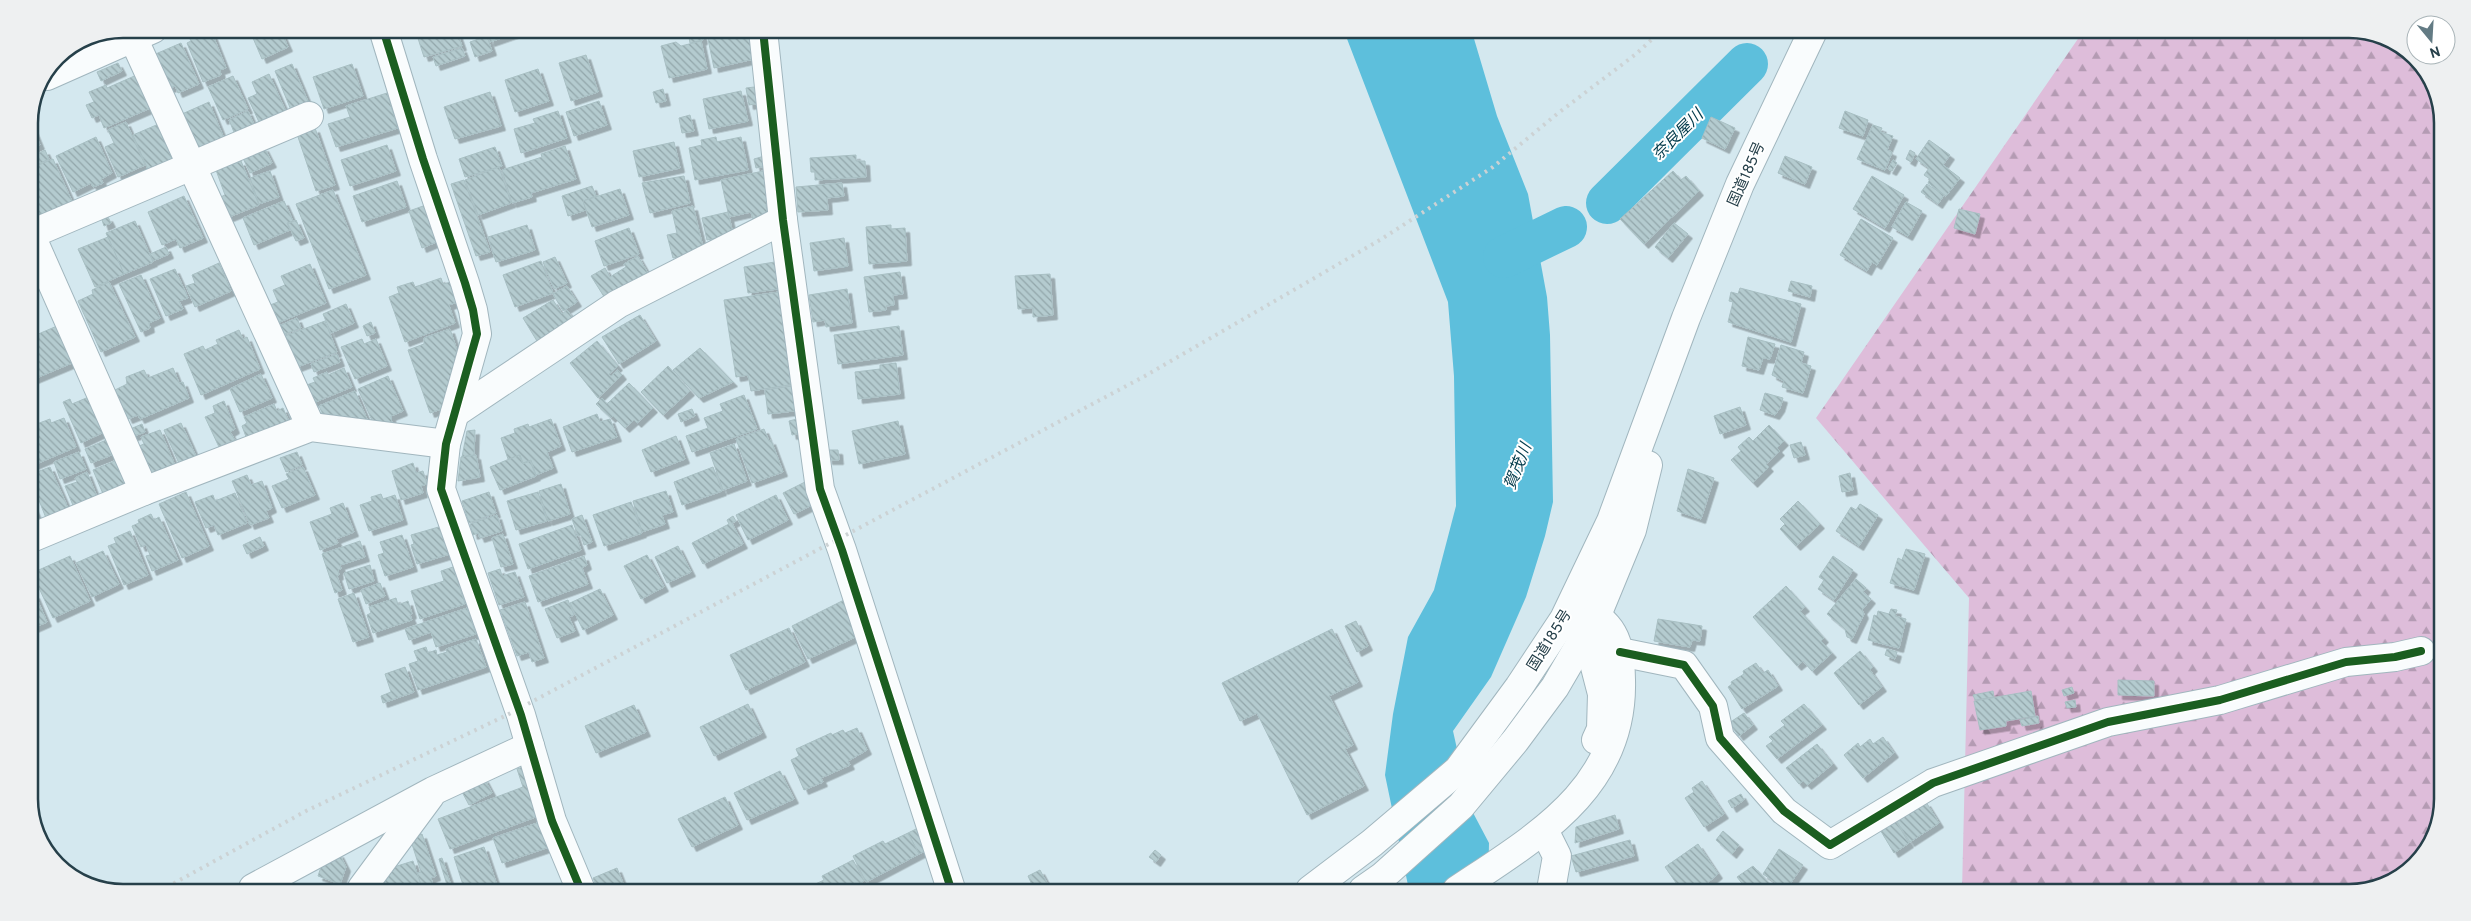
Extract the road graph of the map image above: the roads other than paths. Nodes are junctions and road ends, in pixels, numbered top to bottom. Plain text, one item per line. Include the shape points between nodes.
1 (126, 38) edge
2 (140, 38) edge
3 (386, 38) edge
4 (763, 38) edge
5 (1809, 38) edge
6 (54, 73) edge
7 (309, 116) dead end
8 (193, 167) junction
9 (783, 220) junction
10 (38, 230) edge
11 (38, 254) edge
12 (1686, 318) junction
13 (455, 414) junction
14 (311, 428) junction
15 (446, 444) junction
16 (144, 491) junction
17 (38, 535) edge
18 (1564, 618) junction
19 (1592, 625) junction
20 (2421, 651) dead end
21 (1620, 652) junction
22 (530, 746) junction
23 (433, 791) junction
24 (1538, 835) junction
25 (1373, 883) edge
26 (260, 884) edge
27 (365, 884) edge
28 (578, 884) edge
29 (949, 884) edge
30 (1318, 884) edge
31 (1466, 884) edge
32 (1552, 884) edge

1 - 6 main road
2 - 8 main road
3 - 13 main road via 473,310 477,334
4 - 9 main road
5 - 12 main road, 国道185号 via 1740,184
7 - 8 main road
8 - 10 main road
8 - 14 main road
9 - 13 main road via 618,304
9 - 29 main road via 820,489
11 - 16 main road
12 - 18 main road, 国道185号 via 1611,521
12 - 19 main road, 国道185号 via 1632,530
13 - 15 main road
14 - 15 main road
14 - 16 main road
15 - 22 main road via 441,490
16 - 17 main road
18 - 19 main road
18 - 30 main road, 国道185号 via 1458,770
19 - 21 main road via 1611,628
19 - 24 main road via 1602,694 1601,729 1580,772
19 - 25 main road, 国道185号 via 1555,687 1461,806
20 - 21 main road via 2346,662 2220,700 2108,722 1932,783 1830,845 1784,811 1720,738 1713,706 1684,665
21 - 24 main road via 1622,699 1619,722 1606,758 1587,786
22 - 23 main road
22 - 28 main road via 552,820
23 - 26 main road
23 - 27 main road
24 - 31 main road
24 - 32 main road via 1557,856

